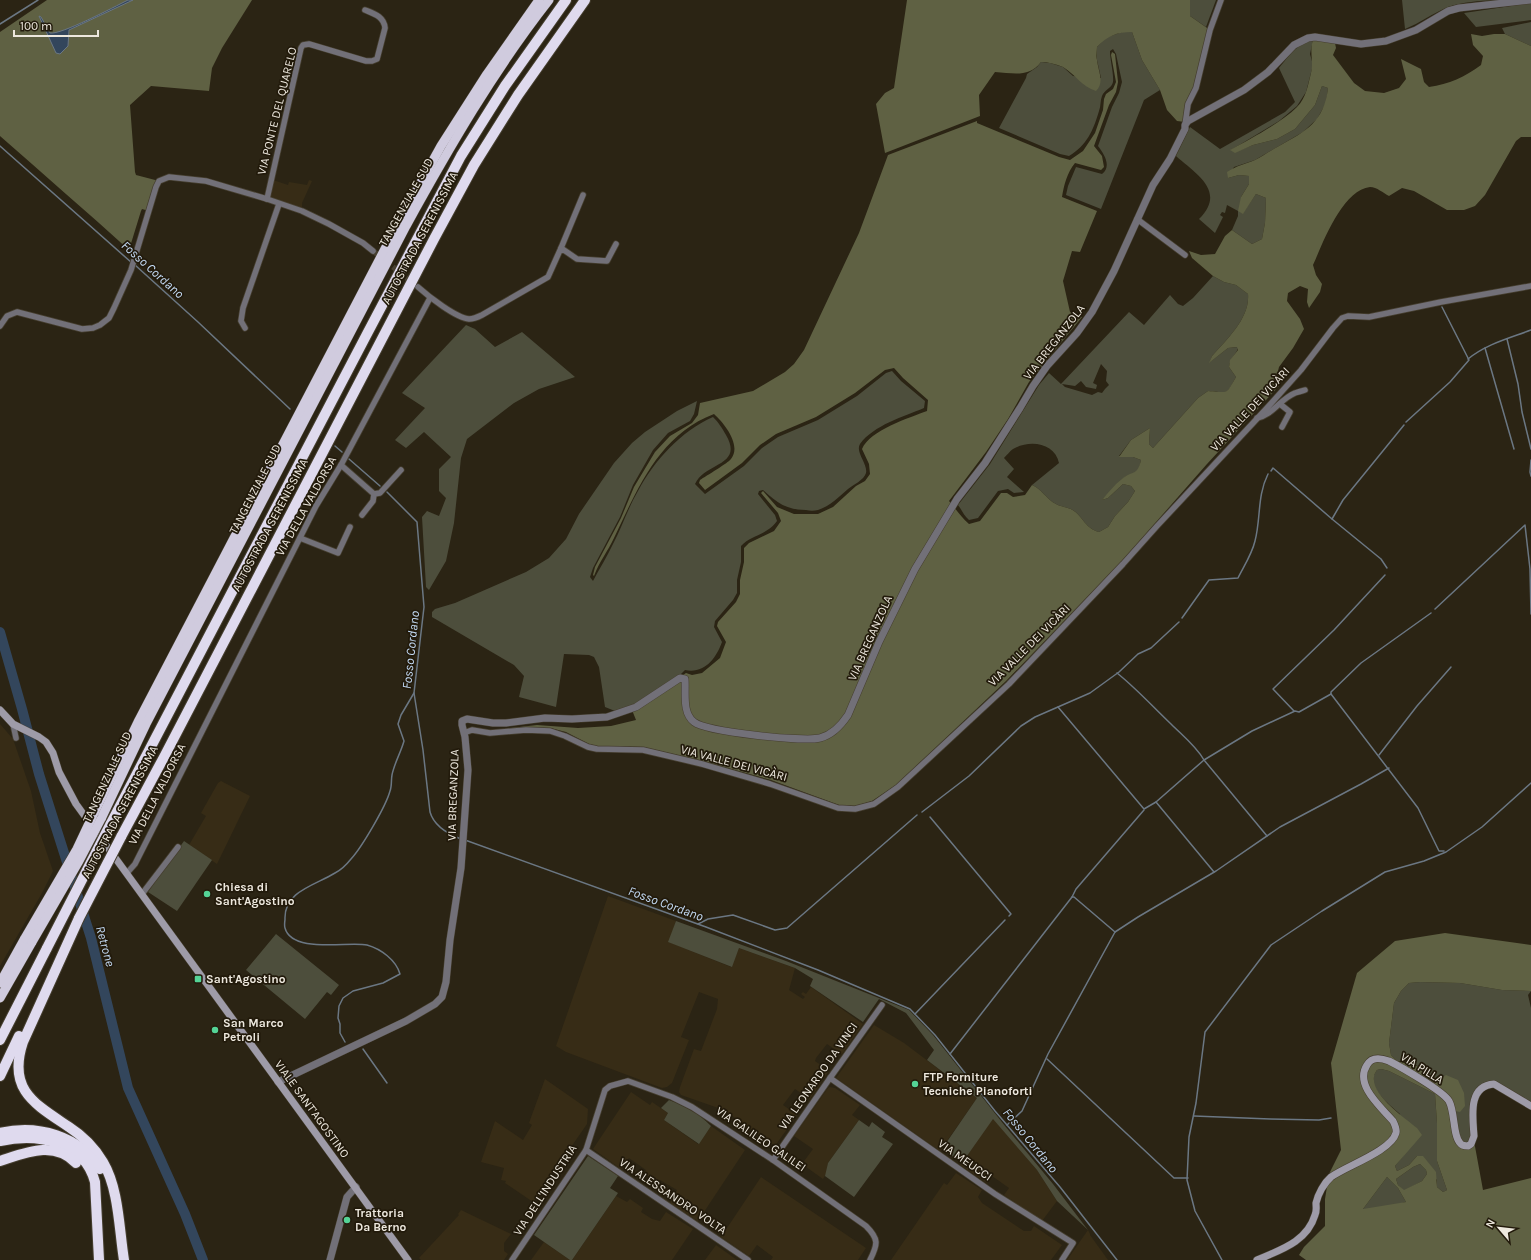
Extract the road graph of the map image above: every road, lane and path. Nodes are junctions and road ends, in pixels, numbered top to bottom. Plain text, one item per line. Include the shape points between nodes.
1 (539, 0) edge
2 (549, 0) edge
3 (566, 0) edge
4 (585, 0) edge
5 (1221, 0) edge
6 (1531, 0) edge
7 (365, 10) dead end
8 (1185, 125) junction
9 (583, 195) dead end
10 (267, 199) junction
11 (279, 204) junction
12 (1137, 219) junction
13 (616, 244) dead end
14 (561, 248) junction
15 (373, 251) tunnel mouth
16 (1185, 255) dead end
17 (1531, 286) edge
18 (418, 287) tunnel mouth
19 (430, 298) junction
20 (0, 326) edge
21 (245, 328) dead end
22 (1305, 390) dead end
23 (1280, 404) junction
24 (1257, 418) junction
25 (1282, 427) dead end
26 (341, 465) junction
27 (401, 470) dead end
28 (374, 494) junction
29 (362, 515) dead end
30 (350, 527) dead end
31 (300, 538) junction
32 (0, 710) edge
33 (13, 724) junction
34 (464, 733) junction
35 (16, 738) dead end
36 (98, 816) junction
37 (178, 847) dead end
38 (127, 873) junction
39 (142, 894) junction
40 (79, 918) junction
41 (29, 940) junction
42 (0, 983) edge
43 (0, 998) edge
44 (882, 1005) dead end
45 (0, 1040) edge
46 (0, 1076) edge
47 (830, 1078) junction
48 (278, 1082) junction
49 (610, 1086) joint
50 (1531, 1106) edge
51 (2, 1136) edge
52 (586, 1150) junction
53 (773, 1160) junction
54 (0, 1161) edge
55 (356, 1187) junction
56 (115, 1197) junction
57 (97, 1215) junction
58 (98, 1260) edge
59 (124, 1260) edge
60 (330, 1260) edge
61 (408, 1260) edge
62 (512, 1260) edge
63 (748, 1260) edge
64 (870, 1260) edge
65 (1062, 1260) edge
66 (1257, 1260) edge

1 - 36 highway, TANGENZIALE SUD via 470,100 399,222 142,714
2 - 36 highway, TANGENZIALE SUD via 493,78 448,150
3 - 45 highway, AUTOSTRADA SERENISSIMA, bridge via 505,86 458,163 110,825
4 - 40 highway, AUTOSTRADA SERENISSIMA, bridge via 538,66 474,165
5 - 8 street via 1210,30 1196,88 1188,104
6 - 8 street via 1448,11 1416,30 1386,41 1361,44 1308,38 1294,45 1268,72 1244,90
7 - 10 street, VIA PONTE DEL QUARELO via 381,18 385,24 377,59 372,62 309,44 301,48
8 - 12 street, VIA BREGANZOLA via 1170,159
9 - 14 street
10 - 11 street
10 - 20 street via 206,181 165,178 159,181 156,187 131,270 109,318 93,328 82,329 17,312 7,316
11 - 15 street via 302,211 329,224 364,243
11 - 21 street via 243,308 241,321
12 - 16 street
12 - 34 street, VIA BREGANZOLA via 1092,312 1033,386 986,463 957,499 915,568 879,642 848,715 834,730 820,738 808,739 708,728 695,723 690,717 686,705 685,679 680,678 636,707 607,717 545,718 506,723 467,719 462,720
13 - 14 street via 607,261 577,259
14 - 19 street via 548,277 482,315 471,319 462,317
17 - 24 street, VIA VALLE DEI VICÀRI via 1369,317 1342,318 1301,370
18 - 19 street
19 - 26 street, VIA DELLA VALDORSA
22 - 23 street via 1294,393
23 - 24 street via 1263,417
23 - 25 street via 1290,412
24 - 34 street, VIA VALLE DEI VICÀRI via 1009,684 898,787 874,804 855,809 838,808 777,786 702,764 643,750 597,749 550,731 490,733 472,730
26 - 28 street
26 - 31 street, VIA DELLA VALDORSA
27 - 28 street via 380,493
28 - 29 street via 373,501
30 - 31 street via 338,553
31 - 38 street, VIA DELLA VALDORSA via 135,864
32 - 33 main road, VIALE SANT'AGOSTINO
33 - 35 street
33 - 38 main road, VIALE SANT'AGOSTINO via 46,742 76,804
34 - 48 street, VIA BREGANZOLA via 468,770 463,846 444,992 439,1001 406,1021
36 - 41 highway, TANGENZIALE SUD, bridge via 79,861
37 - 39 street
38 - 39 main road, VIALE SANT'AGOSTINO
39 - 48 main road, VIALE SANT'AGOSTINO
40 - 46 highway, AUTOSTRADA SERENISSIMA
40 - 56 highway via 23,1042 19,1070 22,1085 32,1100 77,1132 96,1152 108,1172
41 - 42 highway, TANGENZIALE SUD
41 - 43 highway, TANGENZIALE SUD
44 - 47 street, VIA LEONARDO DA VINCI
47 - 53 street, VIA LEONARDO DA VINCI
47 - 65 street, VIA MEUCCI via 994,1194 1073,1243
48 - 55 main road, VIALE SANT'AGOSTINO
49 - 52 street, VIA DELL'INDUSTRIA via 605,1090
49 - 53 street, VIA GALILEO GALILEI via 628,1081 672,1097 711,1118
50 - 66 main road, VIA PILLA via 1494,1084 1482,1087 1472,1106 1473,1140 1468,1146 1463,1146 1458,1142 1447,1098 1389,1060 1381,1058 1368,1062 1364,1069 1367,1091 1393,1121 1396,1133 1382,1149 1331,1177 1323,1185 1317,1201 1316,1215 1306,1232 1293,1244
51 - 56 highway via 21,1129 42,1131 77,1144 97,1164
51 - 57 highway via 37,1138 61,1144 76,1154 93,1174
52 - 62 street, VIA DELL'INDUSTRIA
52 - 63 street, VIA ALESSANDRO VOLTA
53 - 64 street, VIA GALILEO GALILEI via 873,1233 876,1248
54 - 57 highway via 36,1150 52,1150 66,1155 86,1176 93,1193
55 - 60 street via 347,1197
55 - 61 main road, VIALE SANT'AGOSTINO
56 - 59 highway
57 - 58 highway

